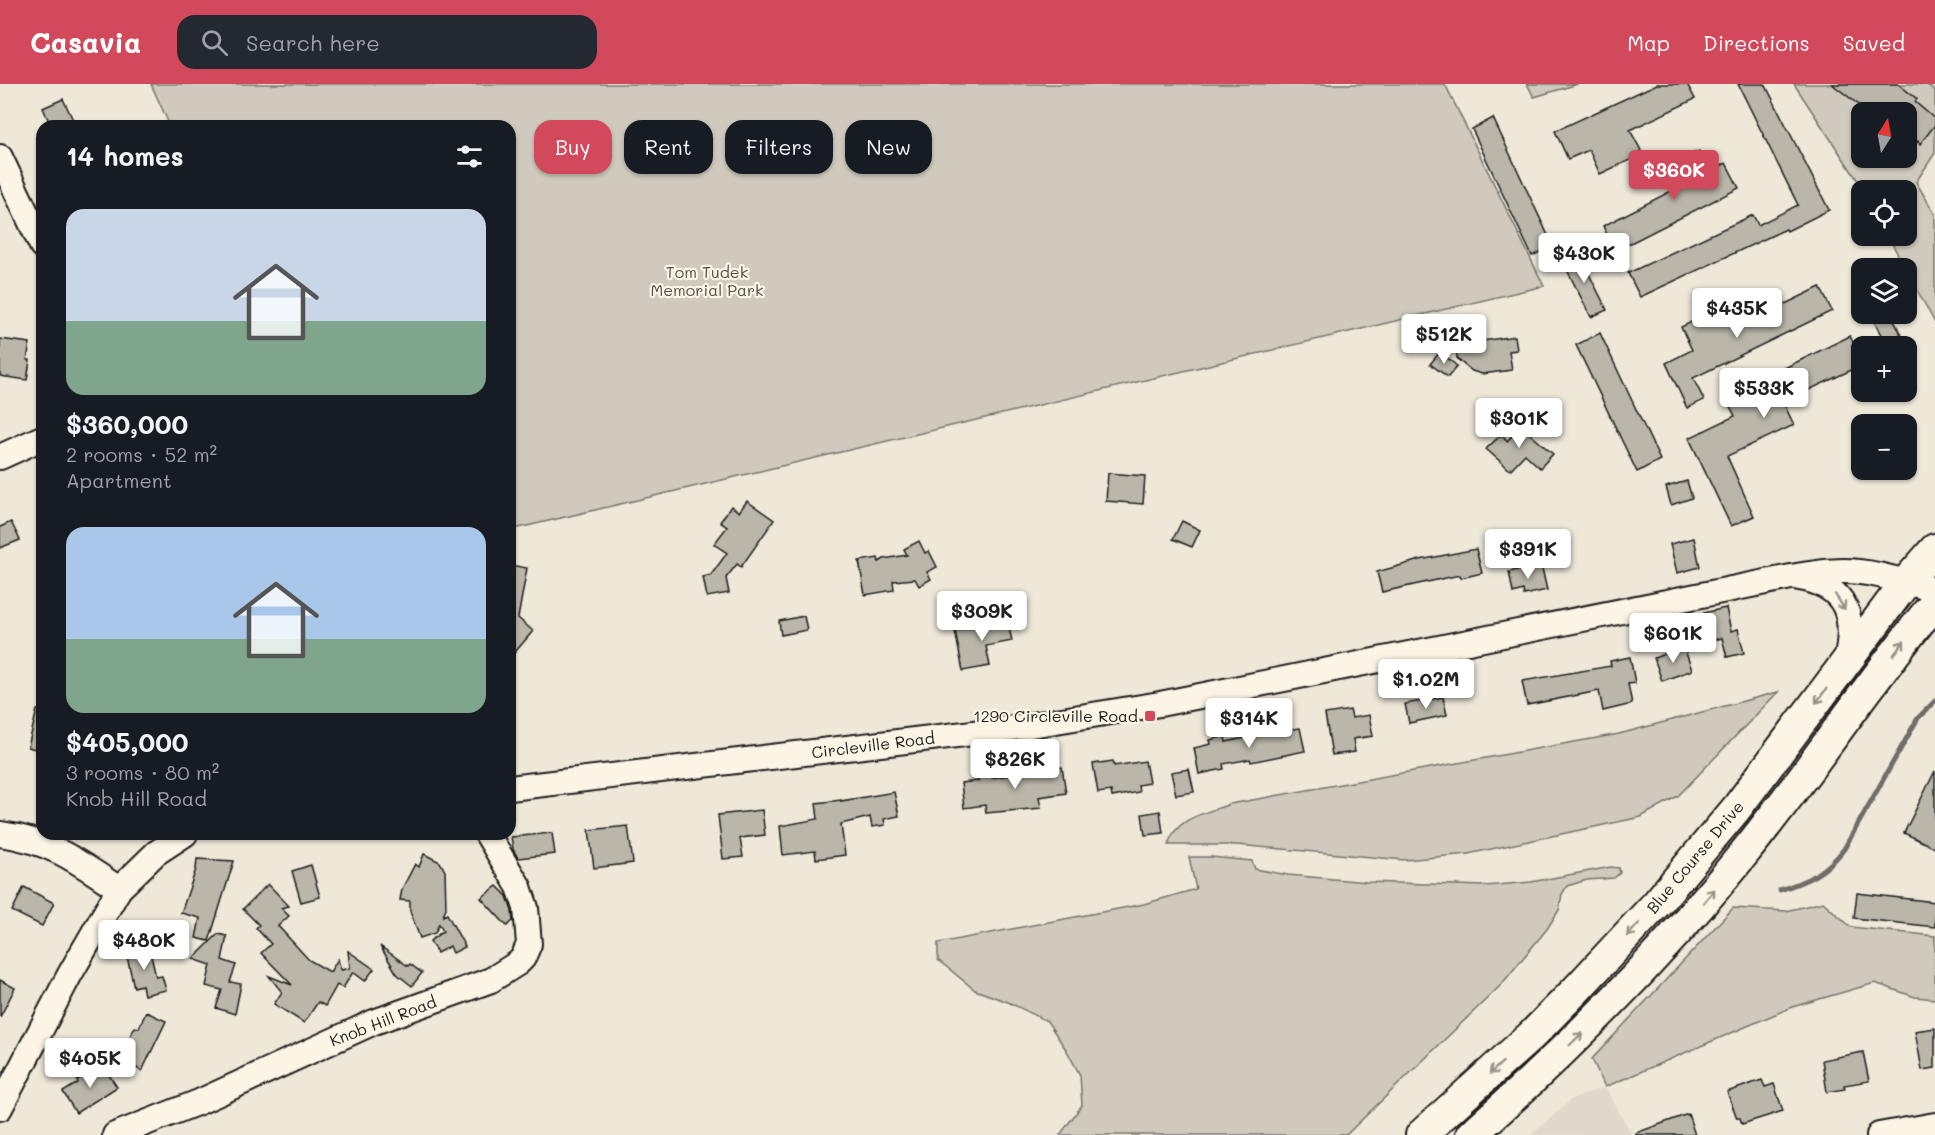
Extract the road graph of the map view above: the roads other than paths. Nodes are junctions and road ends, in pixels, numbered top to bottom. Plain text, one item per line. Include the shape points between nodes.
1 (0, 157) edge
2 (36, 233) edge
3 (36, 441) edge
4 (0, 457) edge
5 (1935, 549) edge
6 (1791, 577) junction
7 (1906, 582) junction
8 (1935, 590) edge
9 (1935, 603) edge
10 (1845, 664) junction
11 (516, 787) edge
12 (0, 834) edge
13 (176, 840) edge
14 (491, 840) edge
15 (119, 889) junction
16 (0, 1108) edge
17 (1935, 1125) edge
18 (115, 1135) edge
19 (1421, 1135) edge
20 (1471, 1135) edge
21 (1879, 1135) edge

1 - 2 street
3 - 4 street
5 - 7 main road, Blue Course Drive
6 - 7 street, Circleville Road via 1844,571
6 -> 10 street via 1823,585 1840,599 1851,629
6 - 11 street, Circleville Road via 1160,704 1019,727
7 - 8 street, Circleville Road
7 - 10 main road, Blue Course Drive
20 -> 9 main road, Blue Course Drive via 1626,989 1709,896
10 -> 19 main road, Blue Course Drive via 1736,810 1645,917 1533,1034
12 - 15 street via 59,850
13 - 15 street via 156,853
14 - 18 street, Knob Hill Road via 519,887 526,908 529,944 518,963 491,980 374,1022 199,1102
15 - 16 street
17 - 21 street

